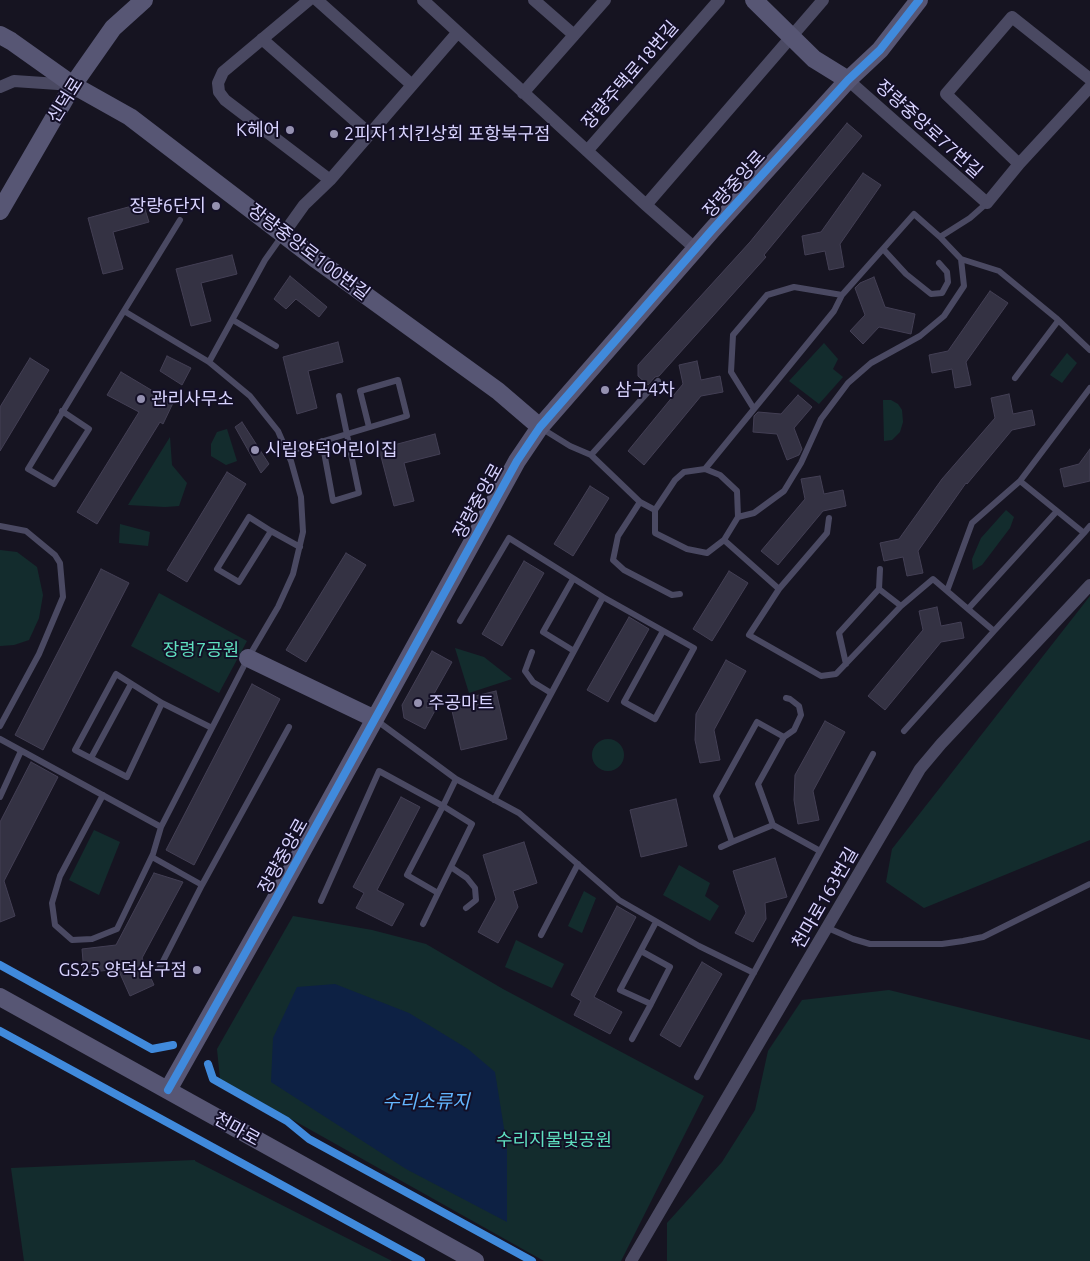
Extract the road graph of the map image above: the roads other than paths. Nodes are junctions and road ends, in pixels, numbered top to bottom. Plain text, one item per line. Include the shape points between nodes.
1 (144, 0) edge
2 (309, 0) edge
3 (317, 0) edge
4 (423, 0) edge
5 (534, 0) edge
6 (605, 0) edge
7 (719, 0) edge
8 (754, 0) edge
9 (823, 0) edge
10 (919, 0) edge
11 (458, 32) junction
12 (0, 35) edge
13 (574, 35) junction
14 (793, 36) junction
15 (262, 39) junction
16 (1090, 79) edge
17 (848, 80) junction
18 (74, 85) junction
19 (412, 85) junction
20 (0, 86) edge
21 (1090, 87) edge
22 (523, 92) junction
23 (370, 134) junction
24 (587, 151) junction
25 (1019, 164) junction
26 (330, 180) junction
27 (987, 204) junction
28 (646, 205) junction
29 (0, 211) edge
30 (180, 220) dead end
31 (284, 233) junction
32 (940, 237) junction
33 (696, 249) junction
34 (883, 249) junction
35 (961, 259) junction
36 (938, 263) dead end
37 (842, 295) junction
38 (124, 311) junction
39 (233, 320) junction
40 (1058, 320) junction
41 (276, 346) dead end
42 (1090, 350) edge
43 (209, 362) junction
44 (1015, 378) dead end
45 (658, 381) dead end
46 (1090, 388) edge
47 (339, 396) dead end
48 (754, 409) junction
49 (62, 411) junction
50 (369, 427) junction
51 (540, 427) junction
52 (345, 434) junction
53 (322, 442) junction
54 (287, 452) junction
55 (590, 455) junction
56 (705, 469) junction
57 (1020, 482) junction
58 (640, 502) junction
59 (656, 510) junction
60 (1057, 511) junction
61 (738, 517) junction
62 (829, 518) dead end
63 (0, 526) edge
64 (1090, 526) edge
65 (271, 531) junction
66 (1084, 532) junction
67 (724, 540) junction
68 (300, 547) junction
69 (880, 569) dead end
70 (573, 579) junction
71 (1090, 585) edge
72 (779, 589) junction
73 (879, 589) junction
74 (947, 591) junction
75 (680, 594) dead end
76 (603, 597) junction
77 (900, 606) junction
78 (968, 609) junction
79 (460, 621) dead end
80 (663, 631) junction
81 (994, 631) junction
82 (574, 651) junction
83 (532, 652) dead end
84 (248, 658) junction
85 (846, 664) junction
86 (132, 684) junction
87 (551, 693) junction
88 (786, 698) dead end
89 (162, 703) junction
90 (375, 719) junction
91 (0, 726) edge
92 (289, 727) dead end
93 (212, 728) junction
94 (904, 731) dead end
95 (784, 737) junction
96 (0, 739) edge
97 (21, 751) junction
98 (874, 754) dead end
99 (91, 758) junction
100 (456, 779) junction
101 (103, 795) junction
102 (0, 797) edge
103 (494, 800) junction
104 (443, 806) junction
105 (773, 825) junction
106 (161, 827) junction
107 (732, 842) junction
108 (721, 846) dead end
109 (820, 851) junction
110 (152, 856) junction
111 (578, 864) junction
112 (451, 867) junction
113 (1090, 884) edge
114 (202, 886) junction
115 (438, 893) junction
116 (321, 901) dead end
117 (466, 908) dead end
118 (656, 922) junction
119 (423, 924) dead end
120 (828, 928) junction
121 (541, 935) dead end
122 (641, 951) junction
123 (160, 969) dead end
124 (754, 973) junction
125 (0, 997) edge
126 (651, 1004) junction
127 (632, 1039) dead end
128 (697, 1077) dead end
129 (168, 1090) junction
130 (475, 1261) edge
131 (631, 1261) edge

1 - 18 street, 신덕로 via 114,28
2 - 15 street
3 - 19 street
4 - 11 street
5 - 13 street
6 - 13 street
7 - 24 street, 장량주택로18번길
8 - 14 street
9 - 14 street
10 - 17 street, 장량중앙로 via 880,50
11 - 19 street
11 - 22 street
12 - 18 street, 장량중앙로100번길
13 - 22 street
14 - 17 street via 814,59
14 - 28 street
15 - 23 street
15 - 26 street via 222,72 218,92
16 - 25 street via 1012,17 946,94
17 - 27 street, 장량중앙로77번길
17 - 33 street, 장량중앙로
18 - 20 street via 14,81
18 - 29 street, 신덕로
18 - 31 street, 장량중앙로100번길 via 130,117
19 - 23 street
21 - 25 street
22 - 24 street
23 - 26 street
24 - 28 street
25 - 27 street
26 - 31 street via 304,205
27 - 32 lane
28 - 33 street
30 - 38 lane
31 - 39 lane via 265,260
31 - 51 street, 장량중앙로100번길 via 498,391
32 - 34 lane via 914,214
32 - 35 lane
33 - 51 street, 장량중앙로
34 - 36 lane via 906,274 931,294 942,293 948,282 947,272
34 - 37 lane
35 - 40 lane via 999,271
35 - 61 lane via 964,286 944,316 920,336 871,363 848,383 822,419 784,491 754,513
37 - 48 lane via 834,311
37 - 48 lane via 794,287 767,295 733,335 731,372
38 - 43 lane
38 - 49 lane
39 - 41 lane
39 - 43 lane
40 - 42 lane
40 - 44 lane
43 - 54 lane via 250,396 278,430
45 - 55 lane
46 - 57 lane
47 - 52 lane
48 - 56 lane
49 - 49 lane via 28,468 54,484 89,429
50 - 50 lane via 360,391 398,380 407,416
50 - 52 lane
51 - 55 lane
51 - 90 street, 장량중앙로 via 517,461
52 - 53 lane
52 - 53 lane via 358,493 333,501
53 - 54 lane
54 - 68 lane via 300,497 303,532
55 - 58 lane
56 - 59 lane via 684,472
56 - 61 lane via 720,476 737,491
57 - 60 lane
57 - 74 lane via 972,523
58 - 59 lane
58 - 75 lane via 618,536 613,560 624,570 672,595
59 - 67 lane via 655,533 687,550 706,553
60 - 66 lane
60 - 78 lane
61 - 67 lane
62 - 72 lane via 827,533
63 - 91 lane via 26,531 55,555 60,563 63,597 39,654
64 - 66 lane
65 - 65 lane via 248,517 217,569 240,582
65 - 68 lane
66 - 81 lane
67 - 72 lane
68 - 84 lane via 282,599
69 - 73 lane
70 - 76 lane
70 - 79 lane via 509,538
70 - 82 lane via 543,632
71 - 120 street, 천마로163번길 via 920,769
72 - 85 lane via 749,635 821,676 836,674
73 - 77 lane
73 - 85 lane via 839,634
74 - 77 lane via 933,579
74 - 78 lane
76 - 80 lane
76 - 82 lane
77 - 85 lane
78 - 81 lane
80 - 80 lane via 694,648 655,719 624,702
81 - 94 lane
82 - 87 lane
83 - 87 lane via 525,671 533,682
84 - 90 street
84 - 93 lane
86 - 89 lane
86 - 99 lane
86 - 99 lane via 116,674 75,750
87 - 103 lane
88 - 95 lane via 799,706 802,715 794,730
89 - 93 lane
89 - 99 lane via 127,776
90 - 100 lane
90 - 129 street, 장량중앙로
92 - 114 lane
93 - 106 lane
95 - 105 lane via 758,784
95 - 107 lane via 757,722 716,796
96 - 97 lane
97 - 101 lane
97 - 102 lane
98 - 109 lane
100 - 103 lane
100 - 104 lane
101 - 106 lane
101 - 110 lane via 60,876 52,903 55,925 72,940 92,939 117,929
103 - 111 lane via 519,813
104 - 112 lane via 472,824
104 - 115 lane via 407,875
104 - 116 lane via 380,771
105 - 107 lane
105 - 109 lane
106 - 110 lane
107 - 108 lane
109 - 124 lane
110 - 114 lane
111 - 118 lane via 619,900
111 - 121 lane
112 - 115 lane
112 - 117 lane via 475,888 476,900
113 - 120 lane via 983,936 963,941 870,944
114 - 123 lane
115 - 119 lane
118 - 122 lane
118 - 124 lane
120 - 131 street, 천마로163번길
122 - 126 lane via 670,967
122 - 126 lane via 620,990
124 - 128 lane
125 - 129 street, 천마로
126 - 127 lane
129 - 130 street, 천마로

